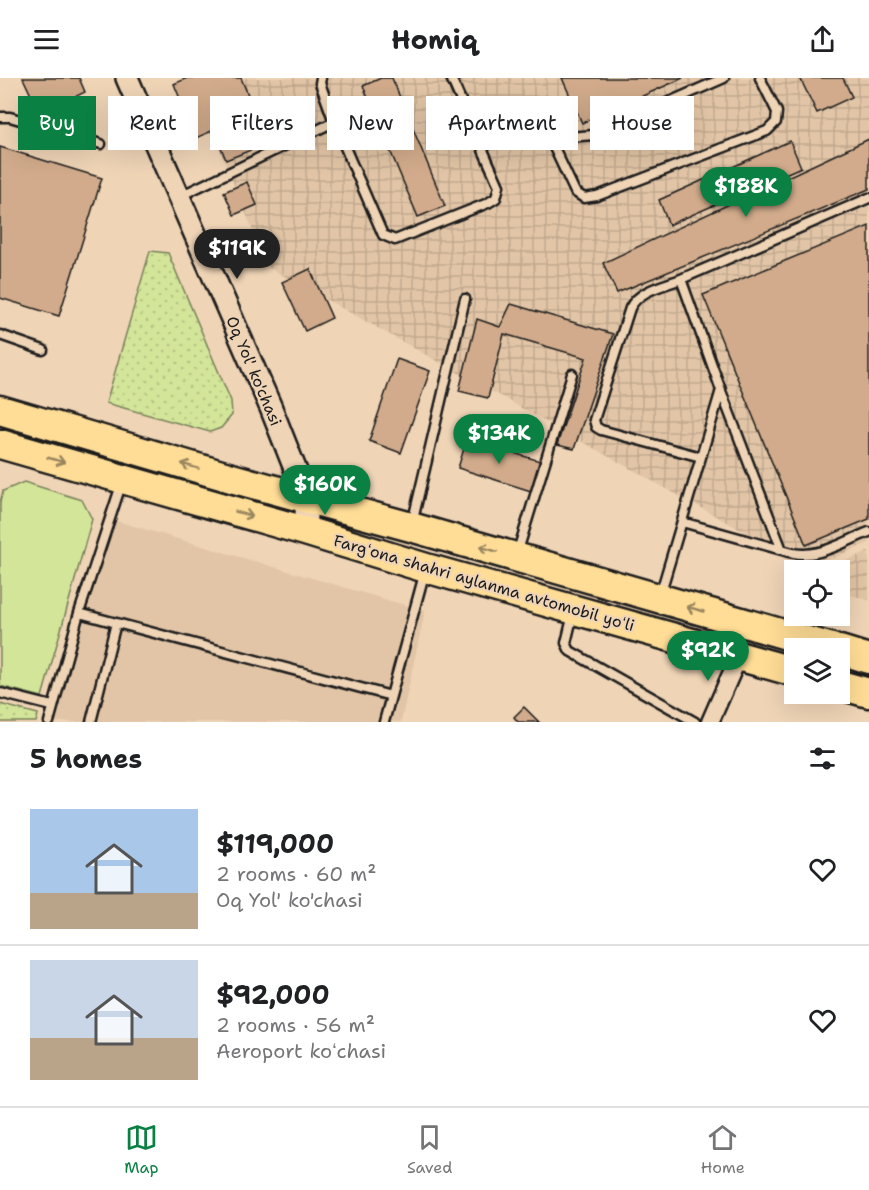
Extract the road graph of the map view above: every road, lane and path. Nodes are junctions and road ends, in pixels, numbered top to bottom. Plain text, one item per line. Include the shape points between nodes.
1 (127, 78) edge
2 (321, 78) edge
3 (451, 78) edge
4 (724, 78) edge
5 (760, 78) edge
6 (459, 96) edge
7 (327, 102) edge
8 (0, 117) edge
9 (327, 125) edge
10 (578, 136) edge
11 (101, 144) dead end
12 (346, 150) edge
13 (483, 150) edge
14 (555, 150) edge
15 (179, 196) junction
16 (869, 198) edge
17 (681, 279) junction
18 (465, 299) dead end
19 (0, 335) edge
20 (43, 350) dead end
21 (572, 374) dead end
22 (721, 390) junction
23 (0, 410) edge
24 (0, 444) edge
25 (701, 458) junction
26 (123, 479) junction
27 (307, 499) junction
28 (682, 522) junction
29 (411, 527) junction
30 (305, 531) junction
31 (869, 532) edge
32 (782, 550) junction
33 (516, 557) junction
34 (426, 568) junction
35 (659, 598) junction
36 (574, 610) junction
37 (79, 613) junction
38 (116, 622) junction
39 (797, 638) edge
40 (850, 653) edge
41 (739, 656) junction
42 (869, 659) edge
43 (784, 669) edge
44 (850, 688) edge
45 (0, 693) edge
46 (869, 693) edge
47 (391, 696) junction
48 (52, 706) junction
49 (49, 722) edge
50 (91, 722) edge
51 (384, 722) edge
52 (695, 722) edge
53 (710, 722) edge

1 - 15 street, Oq Yol' ko'chasi
2 - 7 lane
3 - 6 lane
4 - 10 lane via 594,135
5 - 14 lane via 777,112 776,122 767,131 597,196 584,198 574,192
8 - 11 lane
9 - 15 lane
12 - 13 lane via 384,235 396,240 496,198 499,186
15 - 27 street, Oq Yol' ko'chasi
16 - 17 lane
17 - 22 lane
17 - 25 lane via 634,299 594,420 601,430
18 - 29 lane
19 - 20 lane
21 - 33 lane
22 - 25 lane
22 - 32 lane
27 -> 23 highway, Fargʻona shahri aylanma avtomobil yoʻli
24 -> 26 highway, Fargʻona shahri aylanma avtomobil yoʻli
25 - 28 lane
26 -> 30 highway, Fargʻona shahri aylanma avtomobil yoʻli
26 - 37 lane
27 - 29 highway, Fargʻona shahri aylanma avtomobil yoʻli
27 - 30 street
28 - 32 lane
28 - 35 lane
33 -> 29 highway, Fargʻona shahri aylanma avtomobil yoʻli
30 - 34 highway, Fargʻona shahri aylanma avtomobil yoʻli
31 - 32 lane via 813,555
33 - 35 highway, Fargʻona shahri aylanma avtomobil yoʻli
34 - 36 highway, Fargʻona shahri aylanma avtomobil yoʻli
34 - 47 lane
39 -> 35 highway, Fargʻona shahri aylanma avtomobil yoʻli
36 - 41 highway, Fargʻona shahri aylanma avtomobil yoʻli
36 - 52 lane via 566,643 570,651
37 - 38 lane
37 - 48 lane
38 - 47 lane
38 - 50 lane
40 - 42 highway
41 - 43 highway, Fargʻona shahri aylanma avtomobil yoʻli
41 - 53 street
44 - 46 highway
45 - 48 lane
47 - 51 lane
48 - 49 lane

